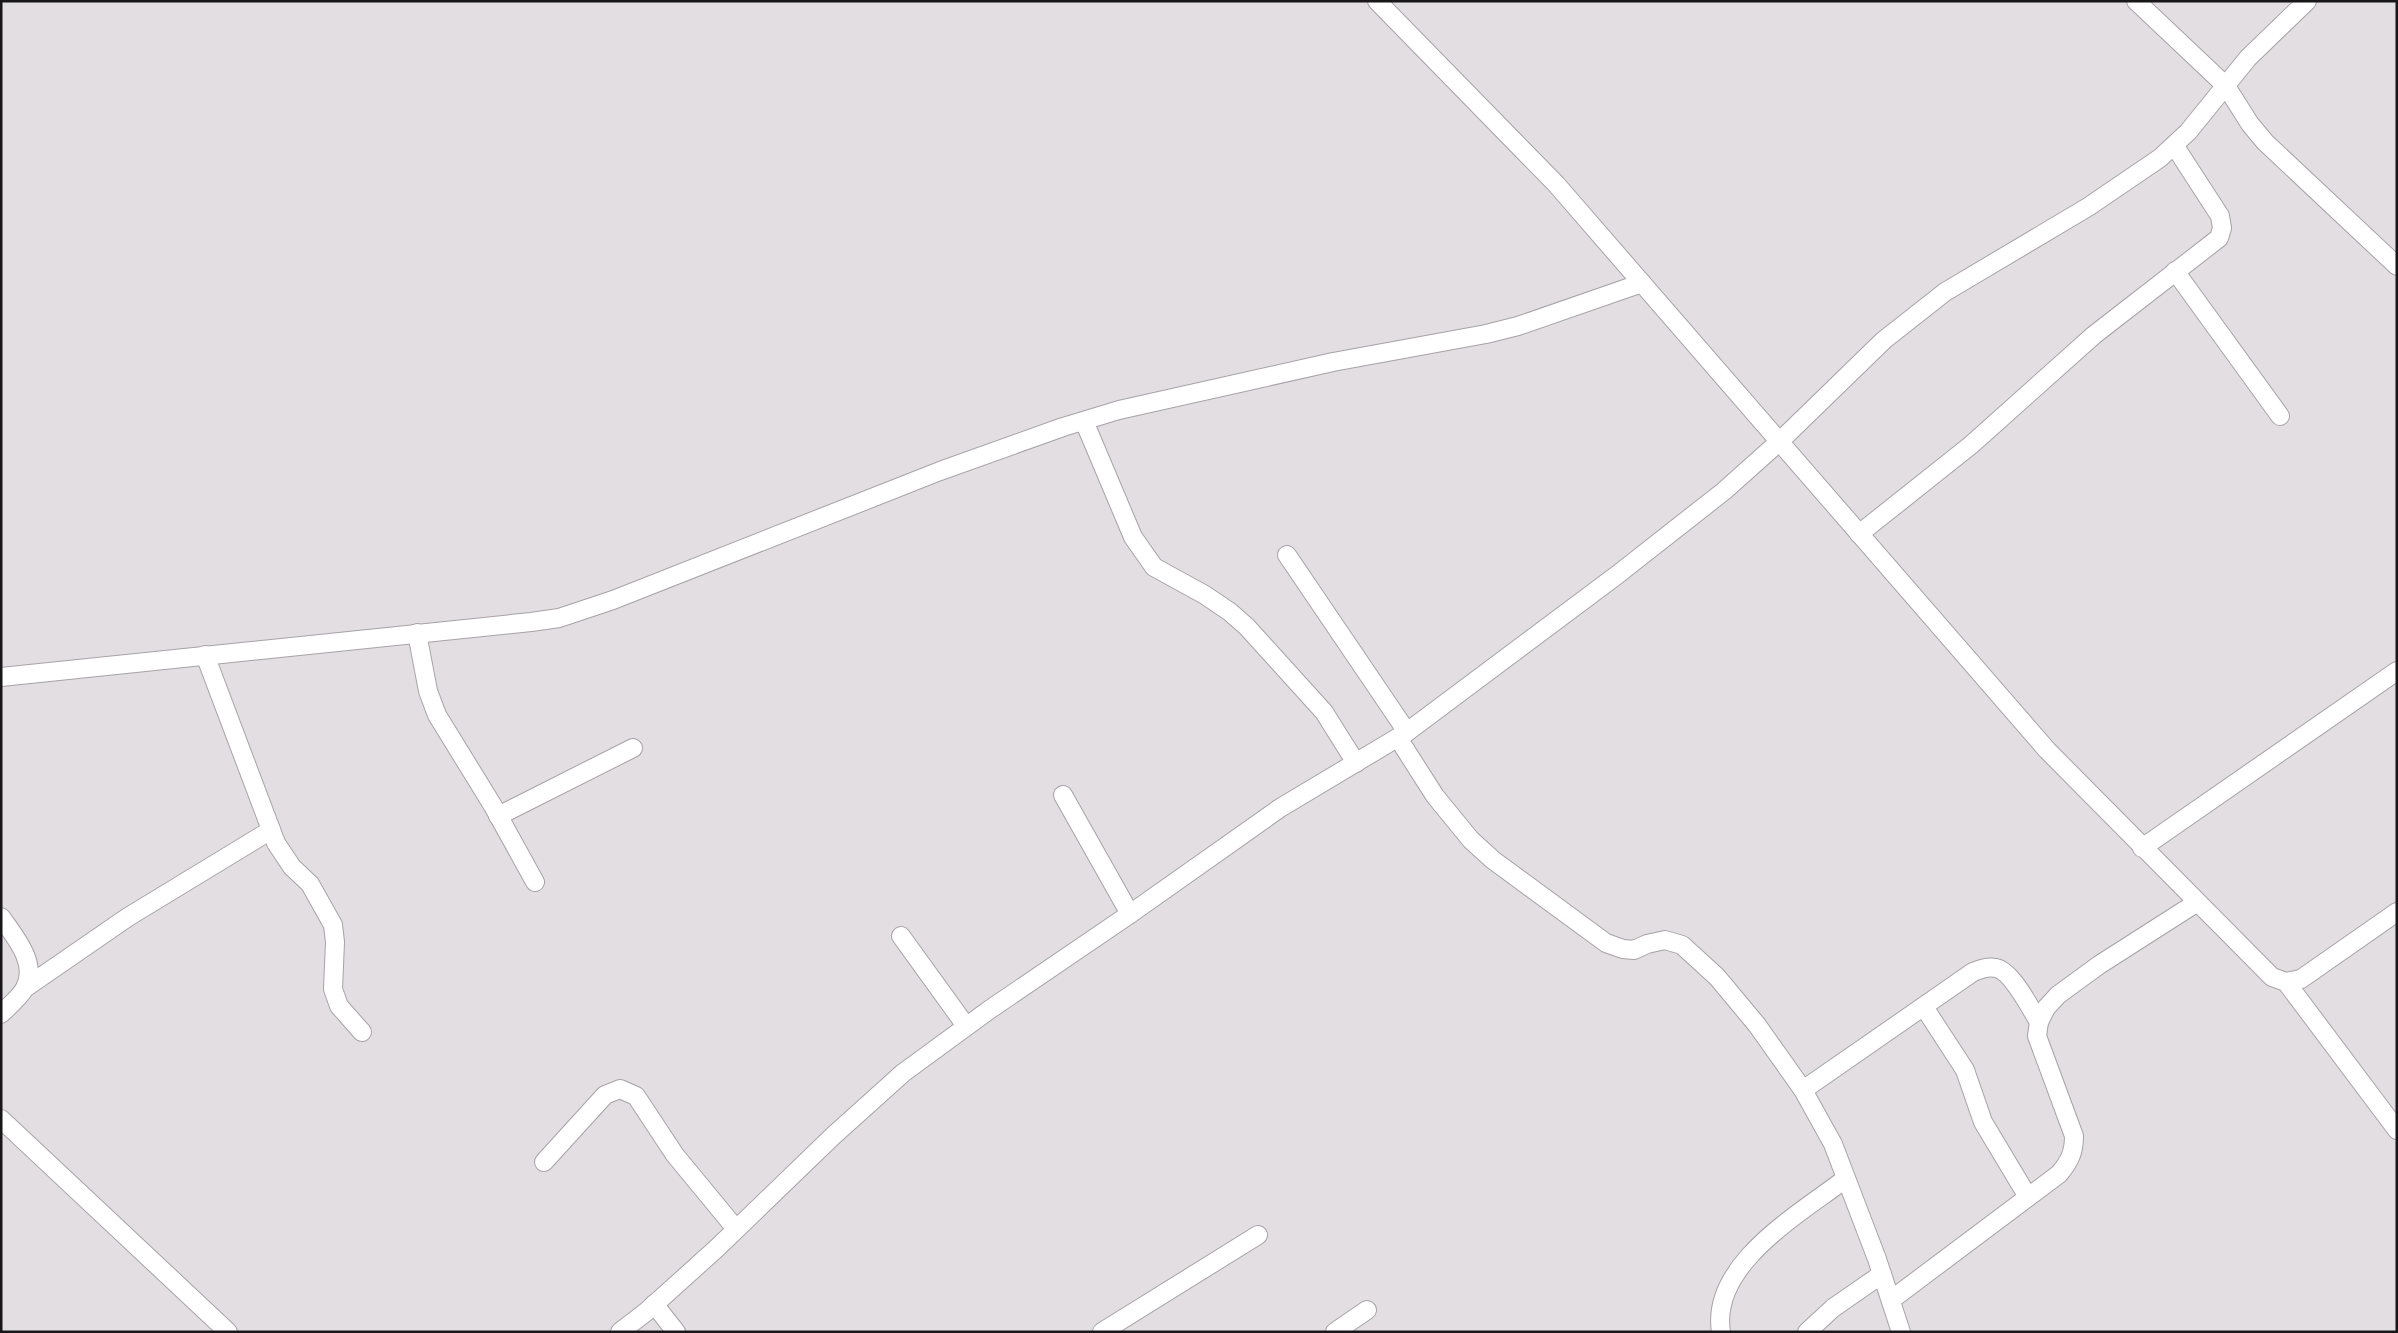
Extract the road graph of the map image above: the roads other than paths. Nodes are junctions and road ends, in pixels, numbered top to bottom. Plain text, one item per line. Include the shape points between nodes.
1 (1377, 1) edge
2 (2136, 1) edge
3 (2307, 1) edge
4 (2226, 86) junction
5 (2174, 145) junction
6 (2397, 266) edge
7 (2175, 271) junction
8 (1642, 283) junction
9 (2280, 416) dead end
10 (1084, 421) junction
11 (1780, 441) junction
12 (1859, 534) junction
13 (1287, 555) dead end
14 (417, 633) junction
15 (205, 655) junction
16 (2397, 671) edge
17 (1, 677) edge
18 (1402, 735) junction
19 (633, 748) dead end
20 (1356, 763) junction
21 (1063, 794) dead end
22 (498, 816) junction
23 (271, 830) junction
24 (2142, 848) junction
25 (535, 882) dead end
26 (2196, 903) junction
27 (2397, 912) edge
28 (1130, 914) junction
29 (1, 917) edge
30 (901, 936) dead end
31 (2286, 982) junction
32 (25, 988) junction
33 (1924, 1008) junction
34 (1, 1014) edge
35 (2039, 1022) junction
36 (966, 1026) junction
37 (362, 1032) dead end
38 (1803, 1090) junction
39 (1, 1118) edge
40 (2397, 1130) edge
41 (544, 1162) dead end
42 (1845, 1178) junction
43 (2028, 1196) junction
44 (736, 1229) junction
45 (1258, 1235) dead end
46 (1882, 1274) junction
47 (1891, 1300) junction
48 (654, 1304) junction
49 (1367, 1310) dead end
50 (228, 1332) edge
51 (620, 1332) edge
52 (676, 1332) edge
53 (1102, 1332) edge
54 (1335, 1332) edge
55 (1721, 1332) edge
56 (1807, 1332) edge
57 (1901, 1332) edge

1 - 8 street via 1556,184
2 - 4 street
3 - 4 street via 2248,58
4 - 5 street
4 - 6 street via 2265,142
5 - 7 street via 2220,216 2222,228 2219,238
5 - 11 street via 2088,207 1945,292 1884,340
7 - 9 street
7 - 12 street via 2094,335 1971,445
8 - 10 street via 1486,334 1314,366 1119,410
8 - 11 street
10 - 14 street via 940,471 613,600 559,618
10 - 20 street via 1133,537 1154,567 1205,595 1246,626 1324,712
11 - 12 street
11 - 18 street via 1669,535
12 - 24 street via 2047,750
13 - 18 street
14 - 15 street
14 - 22 street via 428,691 437,715
15 - 17 street
15 - 23 street
16 - 24 street
18 - 20 street
18 - 38 street via 1435,796 1471,840 1493,860 1606,943 1634,950 1665,940 1682,944 1717,976
19 - 22 street
20 - 28 street via 1280,808
21 - 28 street
22 - 25 street
23 - 32 street via 128,917
23 - 37 street via 292,867 310,884 333,925 333,989 339,1006
24 - 26 street
26 - 31 street via 2272,977
26 - 35 street via 2077,979 2046,1008
27 - 31 street via 2301,980
28 - 36 street
29 - 32 street via 18,941 29,965
30 - 36 street
31 - 40 street
32 - 34 street
33 - 35 street via 1973,972 1995,968 2005,972
33 - 38 street
33 - 43 street via 1965,1070 1983,1122
35 - 43 street via 2037,1036 2074,1136 2074,1151 2059,1174
36 - 44 street via 903,1073
38 - 42 street via 1833,1144
39 - 50 street
41 - 44 street via 605,1095 620,1089 636,1096 675,1155
42 - 46 street
42 - 55 street via 1768,1238 1736,1272 1720,1306
43 - 47 street
44 - 48 street
45 - 53 street
46 - 47 street
46 - 56 street via 1833,1308
47 - 57 street
48 - 51 street
48 - 52 street
49 - 54 street

